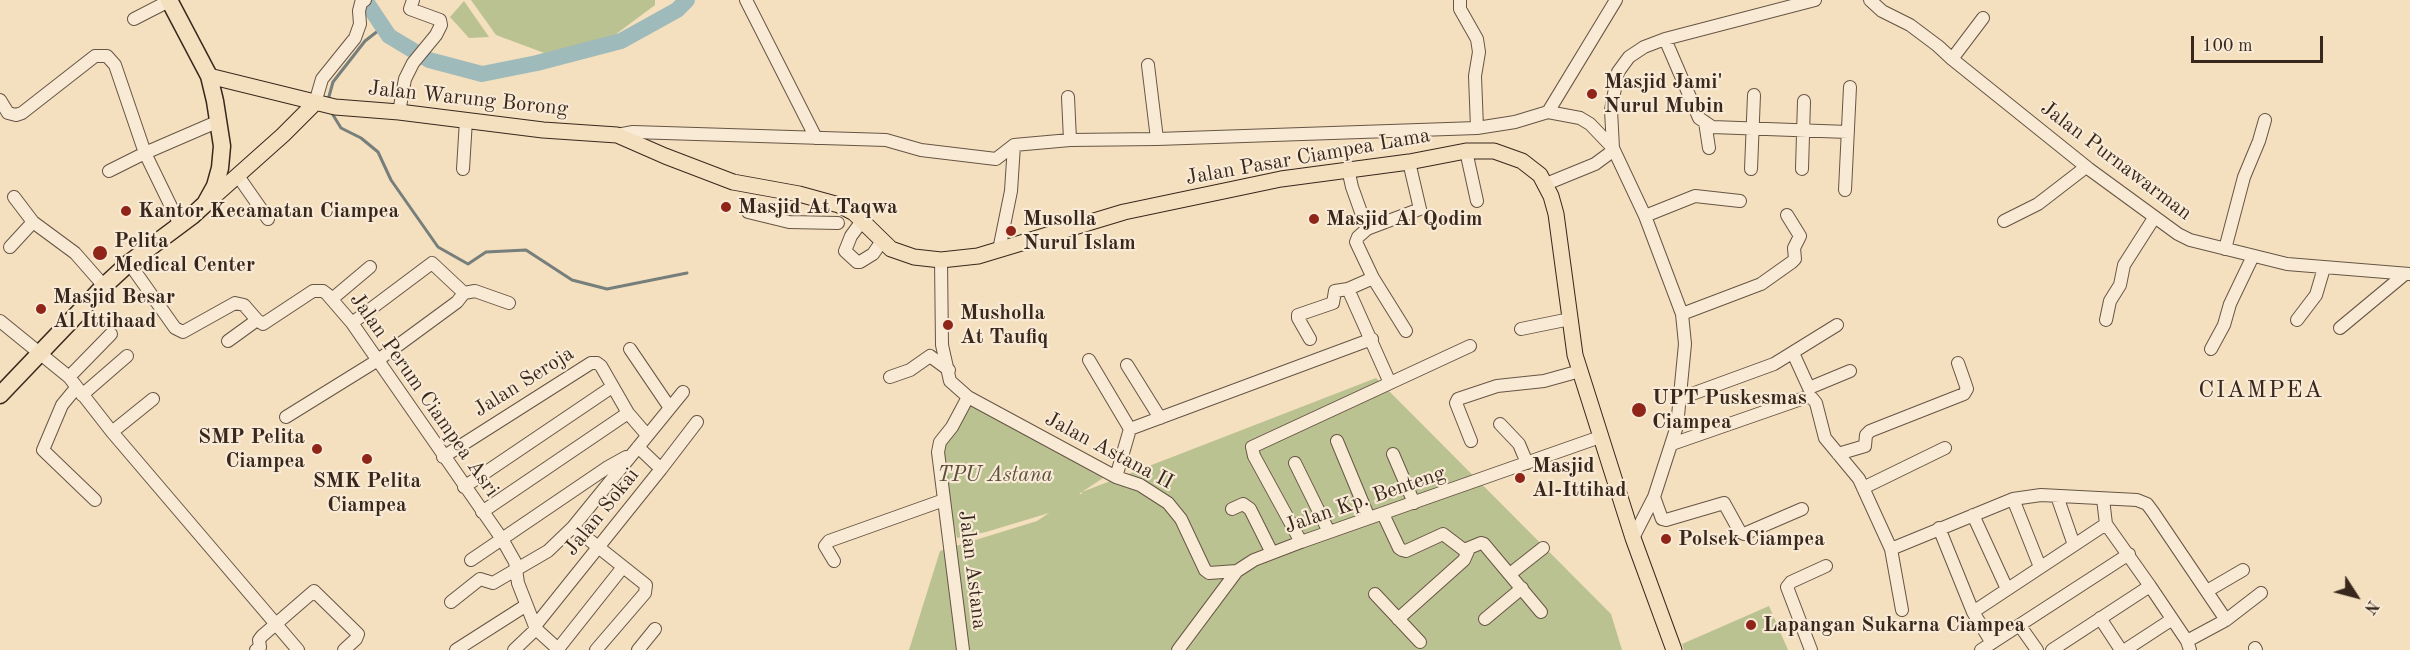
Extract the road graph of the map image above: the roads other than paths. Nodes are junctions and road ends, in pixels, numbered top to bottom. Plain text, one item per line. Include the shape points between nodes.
1 (170, 0) edge
2 (413, 0) edge
3 (747, 0) edge
4 (1460, 0) edge
5 (1616, 0) edge
6 (1815, 0) edge
7 (1870, 0) edge
8 (363, 2) edge
9 (1983, 18) dead end
10 (134, 19) dead end
11 (1665, 39) junction
12 (1952, 59) junction
13 (1148, 65) dead end
14 (209, 76) junction
15 (1850, 87) dead end
16 (1754, 95) dead end
17 (1068, 97) dead end
18 (0, 100) edge
19 (1804, 101) dead end
20 (315, 103) junction
21 (399, 112) junction
22 (1548, 112) junction
23 (466, 120) junction
24 (2265, 120) dead end
25 (219, 121) junction
26 (1706, 122) junction
27 (1477, 128) junction
28 (1753, 128) junction
29 (1804, 130) junction
30 (1848, 132) junction
31 (617, 135) junction
32 (816, 138) junction
33 (1157, 139) junction
34 (1070, 140) junction
35 (1014, 145) junction
36 (1709, 148) dead end
37 (1613, 149) junction
38 (1466, 151) junction
39 (145, 153) junction
40 (1409, 162) junction
41 (2086, 166) junction
42 (463, 169) dead end
43 (1348, 169) junction
44 (1751, 169) dead end
45 (1802, 169) dead end
46 (109, 171) dead end
47 (238, 176) junction
48 (1546, 184) junction
49 (1845, 190) dead end
50 (14, 197) dead end
51 (1477, 201) dead end
52 (1740, 201) dead end
53 (205, 204) junction
54 (839, 205) junction
55 (748, 212) dead end
56 (1787, 215) dead end
57 (1645, 216) junction
58 (2154, 218) junction
59 (268, 219) dead end
60 (862, 221) junction
61 (2004, 221) dead end
62 (33, 222) junction
63 (180, 225) junction
64 (1367, 229) junction
65 (882, 241) junction
66 (10, 247) dead end
67 (2225, 249) junction
68 (999, 250) junction
69 (2253, 256) junction
70 (941, 260) junction
71 (129, 263) junction
72 (370, 267) dead end
73 (2324, 268) junction
74 (2408, 274) edge
75 (1373, 278) junction
76 (104, 286) junction
77 (1348, 289) junction
78 (464, 293) junction
79 (332, 299) junction
80 (509, 303) dead end
81 (1682, 314) junction
82 (1570, 319) junction
83 (257, 320) junction
84 (2106, 320) dead end
85 (2297, 320) dead end
86 (0, 321) edge
87 (352, 322) junction
88 (1837, 325) dead end
89 (2340, 328) dead end
90 (1521, 329) dead end
91 (1406, 331) dead end
92 (111, 334) dead end
93 (1310, 339) dead end
94 (1372, 339) junction
95 (228, 341) dead end
96 (1470, 346) dead end
97 (630, 349) dead end
98 (2211, 349) dead end
99 (1793, 353) junction
100 (39, 354) junction
101 (128, 356) dead end
102 (378, 360) junction
103 (1089, 360) dead end
104 (1958, 363) dead end
105 (1127, 365) dead end
106 (949, 370) junction
107 (1580, 371) junction
108 (1851, 371) dead end
109 (69, 377) junction
110 (890, 377) dead end
111 (1390, 383) junction
112 (612, 387) junction
113 (79, 392) junction
114 (683, 392) dead end
115 (0, 395) edge
116 (968, 397) junction
117 (1680, 398) junction
118 (153, 399) dead end
119 (670, 408) junction
120 (628, 413) junction
121 (286, 417) dead end
122 (1160, 418) junction
123 (697, 422) dead end
124 (1500, 424) dead end
125 (1130, 429) junction
126 (112, 432) junction
127 (647, 435) junction
128 (1600, 437) junction
129 (1337, 441) dead end
130 (1471, 441) dead end
131 (1672, 444) junction
132 (1945, 448) dead end
133 (635, 450) junction
134 (1393, 454) dead end
135 (1838, 454) junction
136 (443, 457) junction
137 (1295, 463) dead end
138 (1527, 463) junction
139 (661, 469) junction
140 (1116, 477) junction
141 (468, 485) junction
142 (1863, 488) junction
143 (1654, 496) junction
144 (2057, 496) junction
145 (2013, 499) junction
146 (2103, 499) junction
147 (95, 500) dead end
148 (944, 500) junction
149 (1414, 503) junction
150 (1232, 509) dead end
151 (1802, 509) dead end
152 (482, 512) junction
153 (1383, 514) junction
154 (1973, 515) junction
155 (1369, 518) junction
156 (2106, 524) junction
157 (573, 527) junction
158 (1939, 528) junction
159 (1329, 532) junction
160 (1633, 538) junction
161 (502, 539) junction
162 (1301, 542) junction
163 (2074, 545) junction
164 (599, 548) junction
165 (1543, 548) dead end
166 (1890, 549) junction
167 (1468, 551) junction
168 (1272, 553) junction
169 (2129, 555) junction
170 (471, 560) dead end
171 (834, 561) dead end
172 (1826, 566) dead end
173 (623, 567) junction
174 (2040, 567) junction
175 (517, 570) junction
176 (2243, 570) dead end
177 (1237, 571) junction
178 (1510, 574) junction
179 (2151, 586) junction
180 (1522, 588) junction
181 (2007, 589) junction
182 (2207, 591) junction
183 (2261, 593) dead end
184 (1375, 594) dead end
185 (451, 602) dead end
186 (525, 606) junction
187 (1902, 610) dead end
188 (1541, 612) dead end
189 (1973, 612) junction
190 (2100, 618) junction
191 (1398, 619) junction
192 (1485, 619) dead end
193 (2171, 620) junction
194 (2226, 620) junction
195 (275, 624) junction
196 (2020, 626) junction
197 (536, 628) junction
198 (655, 629) dead end
199 (1420, 642) dead end
200 (1992, 643) junction
201 (2141, 646) edge
202 (2189, 648) edge
203 (260, 649) edge
204 (559, 649) edge
205 (298, 650) edge
206 (344, 650) edge
207 (456, 650) edge
208 (514, 650) edge
209 (596, 650) edge
210 (638, 650) edge
211 (963, 650) edge
212 (1178, 650) edge
213 (1674, 650) edge
214 (1811, 650) edge
215 (1981, 650) edge
216 (2037, 650) edge
217 (2052, 650) edge
218 (2123, 650) edge

1 - 10 street
1 - 14 highway
2 - 21 street via 410,9 440,20 440,29 405,79
3 - 32 street
4 - 27 street via 1460,9 1478,39
5 - 22 street
6 - 11 street
7 - 12 street, Jalan Purnawarman
8 - 20 street via 355,38 322,79
9 - 12 street
11 - 26 street via 1699,118
11 - 37 street via 1629,57 1618,72 1611,110
12 - 41 street, Jalan Purnawarman
13 - 33 street
14 - 20 main road, Jalan Warung Borong
14 - 25 highway
15 - 30 street
16 - 28 street
17 - 34 street
18 - 39 street via 8,113 22,113 95,56 107,56 115,65
19 - 29 street
20 - 21 main road, Jalan Warung Borong
20 - 47 main road
21 - 23 main road, Jalan Warung Borong
22 - 27 street
22 - 37 street via 1580,118
23 - 31 main road, Jalan Warung Borong
23 - 42 street
24 - 67 street via 2244,177
25 - 39 street
25 - 53 highway via 220,168
26 - 28 street via 1712,127
26 - 36 street
27 - 33 street
28 - 29 street
28 - 44 street
29 - 30 street
29 - 45 street
30 - 49 street
31 - 32 street via 633,132
31 - 54 main road, Jalan Pasar Ciampea Lama via 733,182
32 - 35 street via 886,140 921,150 996,159
33 - 34 street
34 - 35 street
35 - 68 street via 1011,191
37 - 48 street via 1595,164
37 - 57 street
38 - 40 main road, Jalan Pasar Ciampea Lama
38 - 48 main road, Jalan Pasar Ciampea Lama via 1494,151 1522,161
38 - 51 street
39 - 46 street
39 - 63 street
40 - 43 main road, Jalan Pasar Ciampea Lama
40 - 64 street via 1424,207
41 - 58 street, Jalan Purnawarman
41 - 61 street via 2038,204
43 - 64 street
43 - 68 main road, Jalan Pasar Ciampea Lama via 1124,212
47 - 53 main road
47 - 59 street
48 - 82 main road, Jalan Pasar Ciampea Lama via 1556,214
50 - 62 street
52 - 57 street via 1695,196
53 - 63 highway
54 - 55 street via 836,227
54 - 60 main road, Jalan Pasar Ciampea Lama
56 - 81 street via 1800,236 1792,262 1761,284
57 - 81 street
58 - 67 street, Jalan Purnawarman via 2190,240
58 - 84 street via 2124,265
60 - 65 main road, Jalan Pasar Ciampea Lama
60 - 65 street via 845,252 860,262 873,254
62 - 66 street
62 - 76 street via 75,253
63 - 71 highway
64 - 75 street via 1356,243
65 - 70 main road, Jalan Pasar Ciampea Lama via 903,254
67 - 69 street, Jalan Purnawarman
68 - 70 main road, Jalan Pasar Ciampea Lama
69 - 73 street, Jalan Purnawarman
69 - 98 street
70 - 106 street via 942,345
71 - 76 highway
71 - 83 street via 180,331 187,332 238,303
72 - 79 street
73 - 74 street, Jalan Purnawarman
73 - 85 street via 2316,295
74 - 89 street
75 - 77 street
75 - 91 street
76 - 100 highway
77 - 93 street via 1335,291 1333,303 1298,315
77 - 94 street
78 - 80 street via 475,291
78 - 87 street via 432,263
78 - 102 street
79 - 83 street, Jalan Perum Ciampea Asri via 323,291 314,291 266,323
79 - 87 street, Jalan Perum Ciampea Asri
81 - 117 street via 1685,344
82 - 90 street
82 - 107 main road, Jalan Pasar Ciampea Lama
83 - 95 street
86 - 100 street
87 - 102 street, Jalan Perum Ciampea Asri
88 - 99 street
92 - 109 street
94 - 111 street
94 - 122 street
96 - 111 street
97 - 119 street
99 - 108 street via 1809,388
99 - 117 street via 1774,364
100 - 109 street
100 - 115 highway
101 - 113 street
102 - 121 street
102 - 136 street, Jalan Perum Ciampea Asri
103 - 125 street
104 - 135 street via 1965,383 1964,394 1870,431 1864,446
105 - 122 street
106 - 110 street via 930,356 910,370
106 - 116 street via 950,381
107 - 128 main road, Jalan Pasar Ciampea Lama
107 - 130 street via 1543,381 1497,386 1458,399 1456,403
109 - 113 street
111 - 162 street via 1252,447
112 - 120 street
112 - 136 street, Jalan Seroja via 601,366 591,363
112 - 141 street
113 - 126 street
113 - 147 street via 62,405 43,450
114 - 119 street
116 - 140 street, Jalan Astana II
116 - 148 street, Jalan Astana via 940,442
117 - 131 street
118 - 126 street
119 - 127 street
120 - 127 street
120 - 152 street
122 - 125 street
123 - 139 street, Jalan Sokai
124 - 138 street via 1519,444
125 - 140 street
126 - 195 street
127 - 133 street
128 - 138 street, Jalan Kp. Benteng
128 - 160 main road, Jalan Pasar Ciampea Lama
129 - 155 street
131 - 135 street via 1807,397 1816,403 1825,438
131 - 143 street
132 - 142 street
133 - 139 street
133 - 157 street
133 - 161 street
134 - 149 street
135 - 142 street
136 - 141 street, Jalan Perum Ciampea Asri
137 - 159 street
138 - 149 street, Jalan Kp. Benteng
139 - 164 street, Jalan Sokai
140 - 177 street, Jalan Astana II via 1140,485 1176,511 1205,570
141 - 152 street, Jalan Perum Ciampea Asri
142 - 166 street
143 - 151 street via 1662,519 1666,520 1724,503 1744,534
143 - 160 street
144 - 145 street
144 - 146 street
144 - 163 street
145 - 154 street
145 - 174 street
146 - 156 street
146 - 182 street via 2147,504
148 - 171 street via 830,542 825,546
148 - 211 street, Jalan Astana
149 - 153 street, Jalan Kp. Benteng
150 - 168 street via 1243,504 1250,509
152 - 161 street, Jalan Perum Ciampea Asri
153 - 155 street, Jalan Kp. Benteng
153 - 167 street via 1402,550 1443,534
154 - 158 street
154 - 181 street
155 - 159 street, Jalan Kp. Benteng
156 - 163 street
156 - 169 street
157 - 164 street
157 - 175 street via 544,554
158 - 166 street
158 - 189 street
159 - 162 street, Jalan Kp. Benteng
160 - 213 main road, Jalan Pasar Ciampea Lama
161 - 170 street
161 - 175 street, Jalan Perum Ciampea Asri
162 - 168 street, Jalan Kp. Benteng
163 - 174 street
164 - 173 street
164 - 197 street, Jalan Sokai
165 - 178 street
166 - 187 street
167 - 178 street via 1484,544
167 - 191 street via 1464,560
168 - 177 street, Jalan Kp. Benteng
169 - 179 street
169 - 196 street
172 - 214 street via 1787,587
173 - 204 street
173 - 209 street via 644,582 646,589
174 - 181 street
175 - 185 street via 492,584 481,579
175 - 186 street, Jalan Perum Ciampea Asri
176 - 182 street
177 - 212 street, Jalan Kp. Benteng
178 - 180 street
179 - 190 street
179 - 193 street
180 - 188 street
180 - 192 street
181 - 189 street
182 - 194 street
183 - 194 street
184 - 191 street
186 - 197 street, Jalan Perum Ciampea Asri
186 - 207 street
189 - 200 street
190 - 217 street
190 - 218 street
191 - 199 street
193 - 201 street
193 - 202 street
194 - 202 street
195 - 203 street via 259,639
195 - 205 street
195 - 206 street via 314,591 358,634
196 - 200 street
196 - 216 street
197 - 204 street, Jalan Perum Ciampea Asri
197 - 208 street, Jalan Sokai
198 - 210 street
200 - 215 street
201 - 218 street

